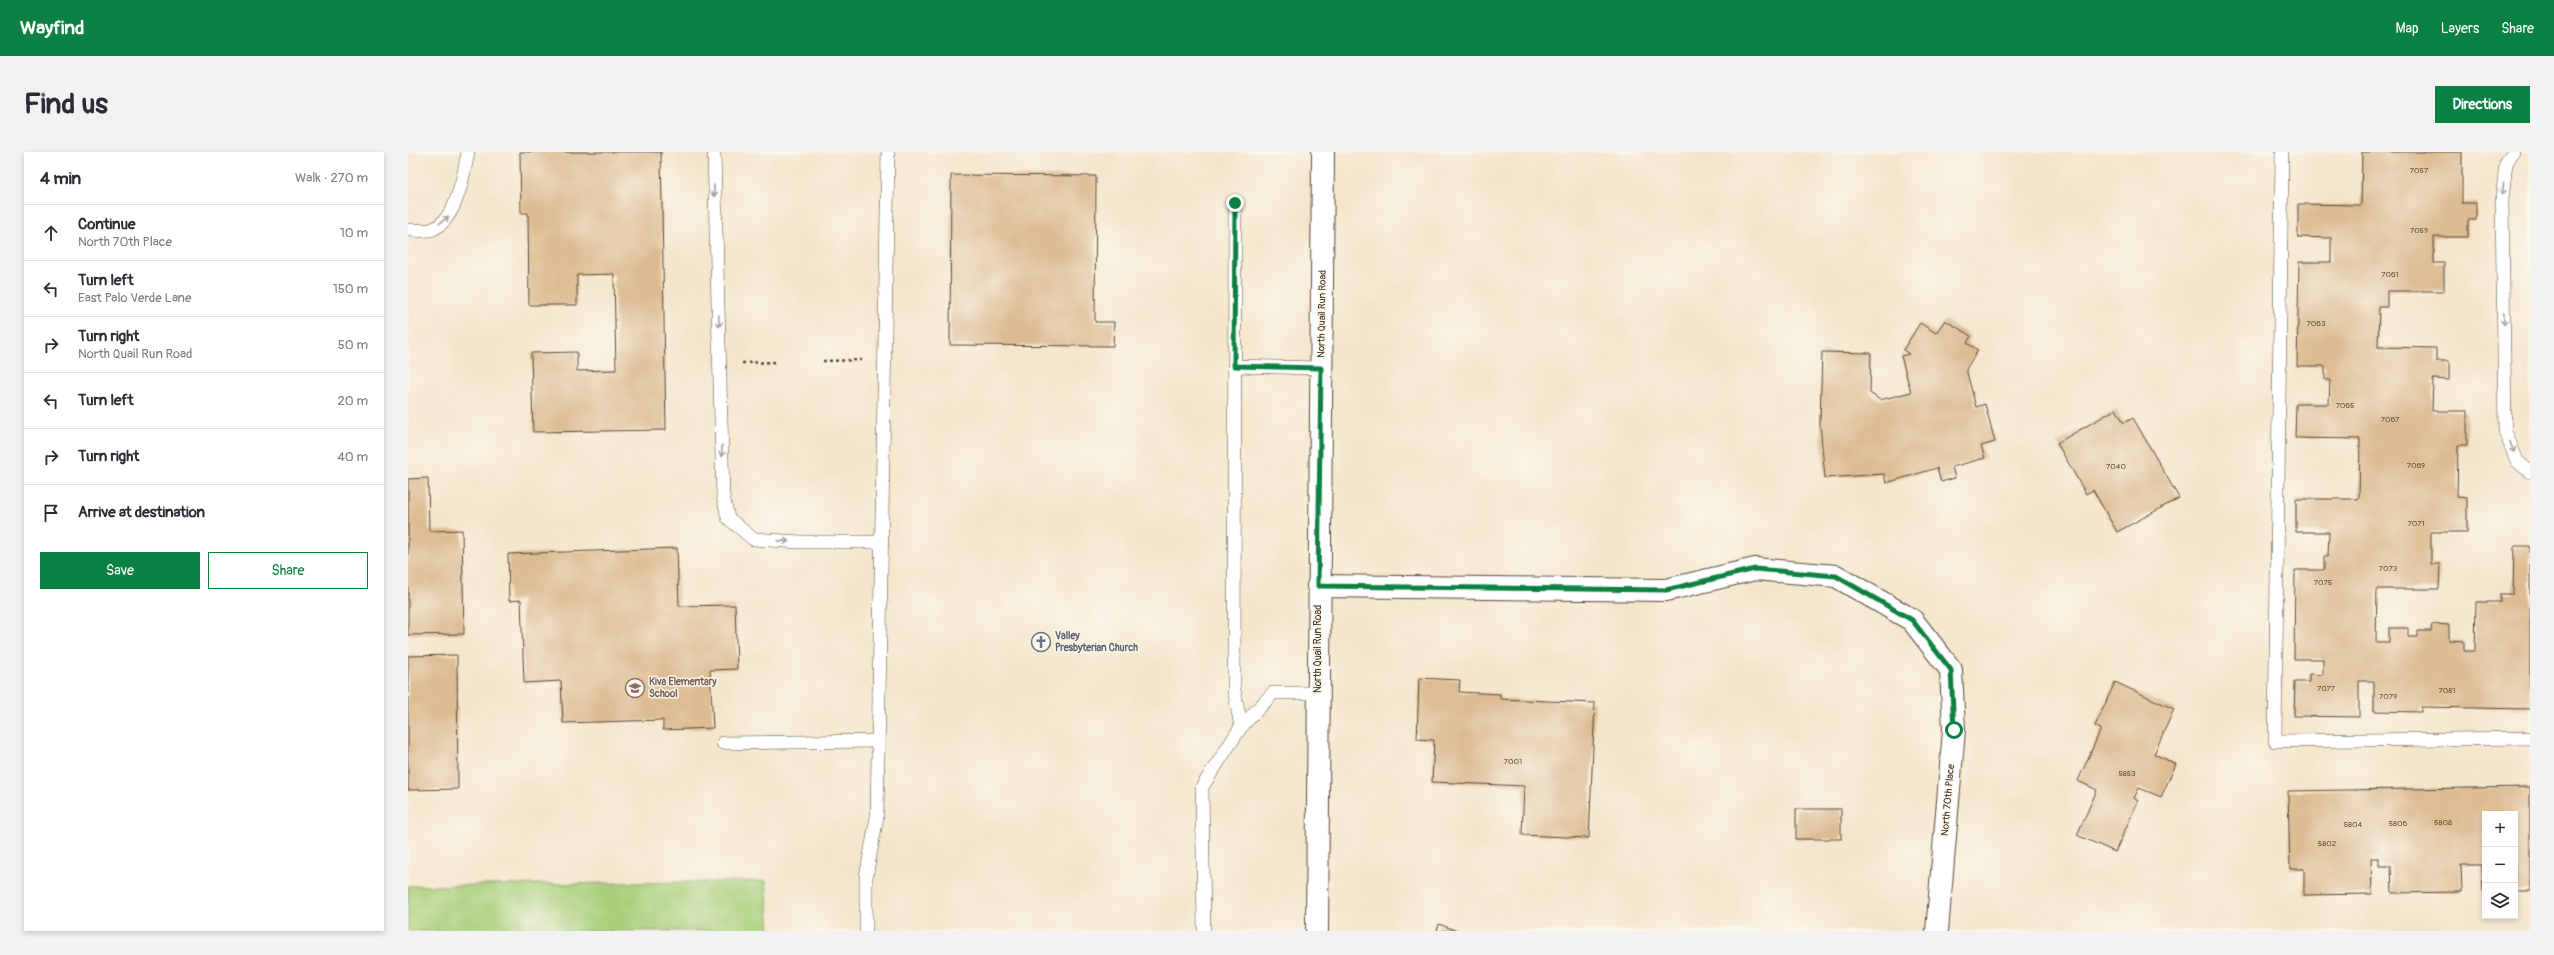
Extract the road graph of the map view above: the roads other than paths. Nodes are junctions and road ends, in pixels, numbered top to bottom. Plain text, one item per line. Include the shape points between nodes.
1 (468, 152) edge
2 (714, 152) edge
3 (888, 152) edge
4 (1323, 152) edge
5 (2282, 152) edge
6 (2513, 152) edge
7 (1235, 203) dead end
8 (408, 230) edge
9 (1234, 366) junction
10 (1321, 368) junction
11 (2530, 472) edge
12 (882, 542) junction
13 (1318, 586) junction
14 (1318, 693) junction
15 (1241, 727) junction
16 (2530, 738) edge
17 (878, 741) junction
18 (723, 743) dead end
19 (866, 931) edge
20 (1204, 931) edge
21 (1317, 931) edge
22 (1937, 931) edge

8 -> 1 lane via 431,230 449,216 463,182
2 -> 12 lane via 723,496 728,518 753,539
3 - 12 lane
4 - 10 street, North Quail Run Road
5 - 16 lane via 2276,741
6 -> 11 lane via 2506,163 2502,200 2505,431 2517,461
7 - 9 lane
9 - 10 lane
9 - 15 lane via 1234,690
10 - 13 street, North Quail Run Road
12 - 17 lane
13 - 14 street, North Quail Run Road
13 - 22 street, North 70th Place via 1666,590 1755,569 1836,576 1912,620 1951,670 1954,730
14 - 15 lane via 1274,693
14 - 21 street, North Quail Run Road
15 - 20 lane via 1202,787
17 - 18 lane
17 - 19 lane via 877,817 866,877

